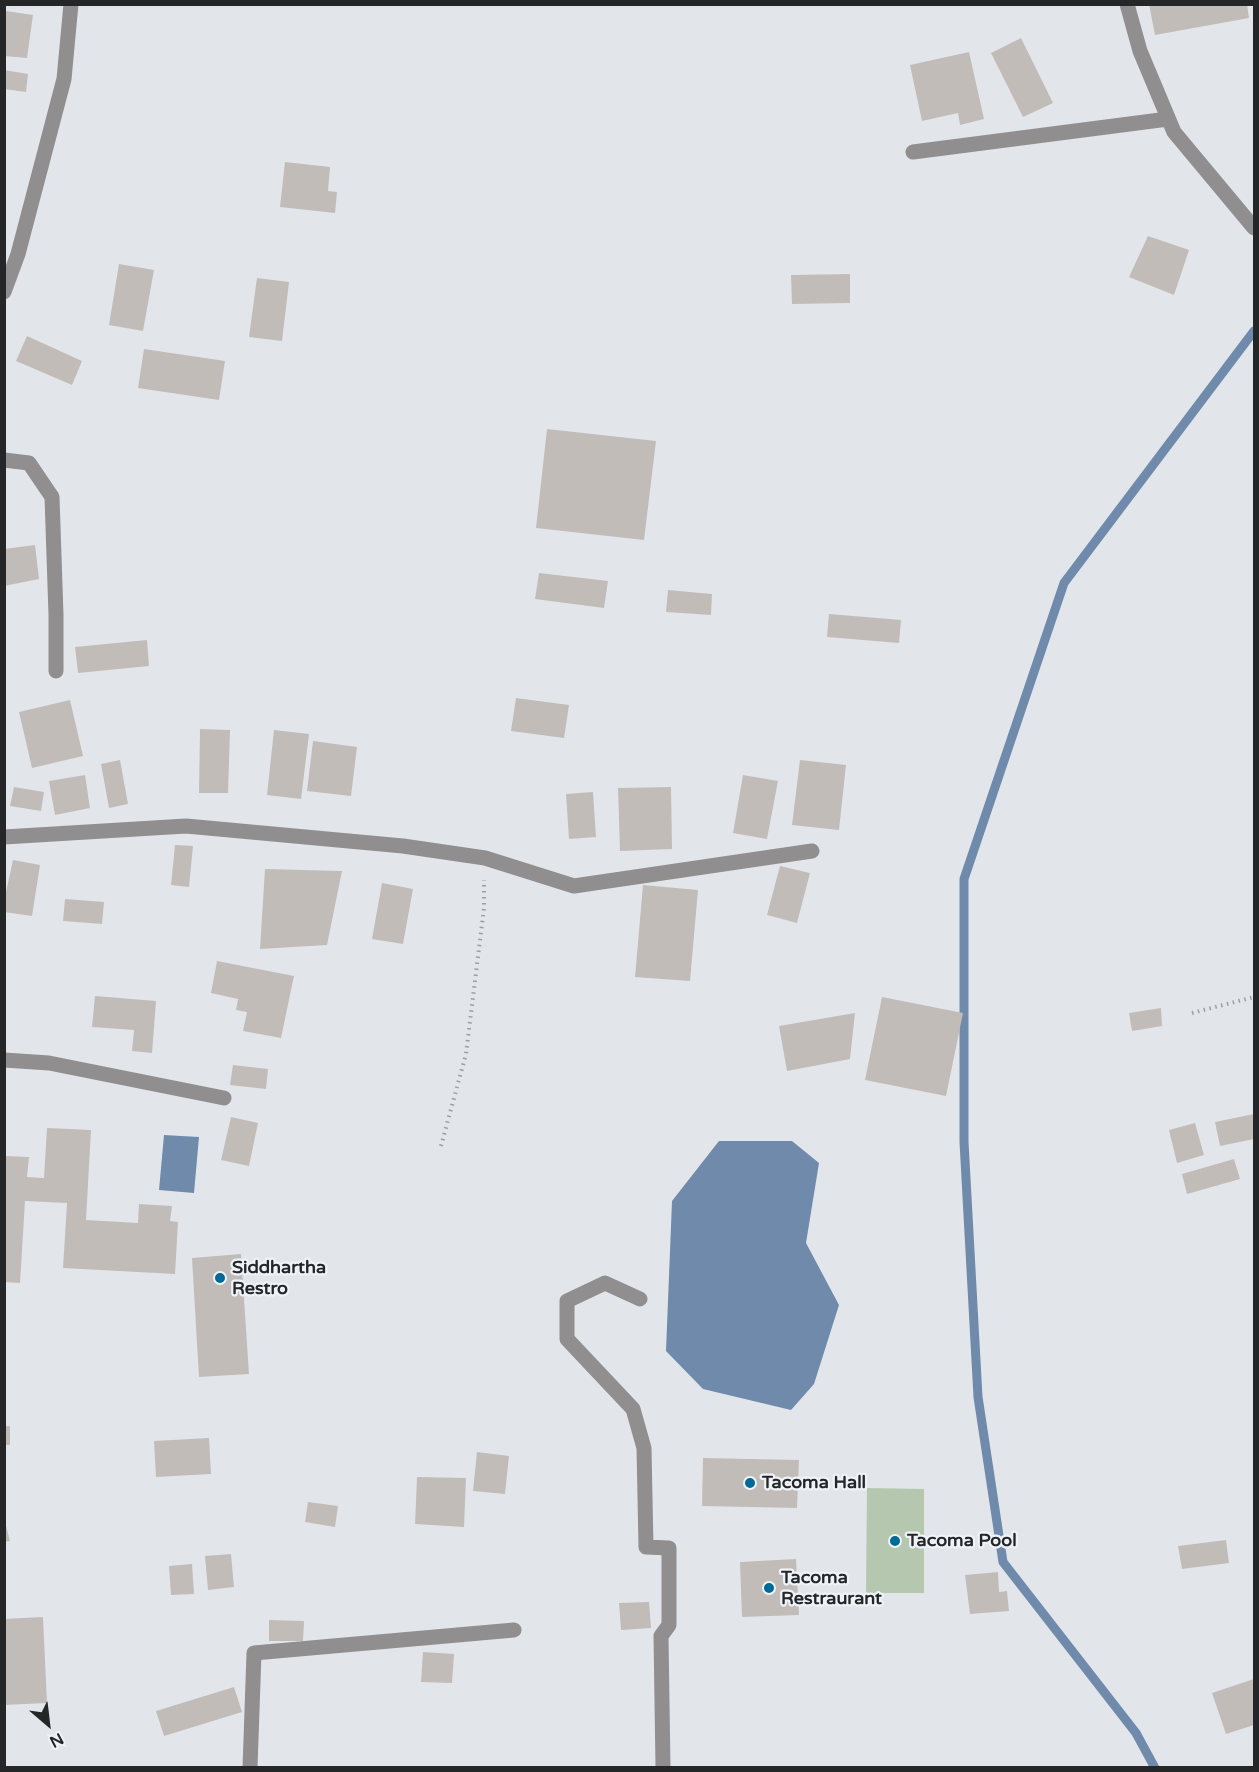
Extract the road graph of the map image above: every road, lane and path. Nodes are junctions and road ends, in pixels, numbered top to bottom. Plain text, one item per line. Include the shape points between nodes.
1 (71, 4) edge
2 (1127, 4) edge
3 (1168, 119) junction
4 (913, 152) dead end
5 (1254, 228) edge
6 (4, 292) edge
7 (4, 460) edge
8 (56, 671) dead end
9 (4, 837) edge
10 (812, 851) dead end
11 (485, 858) junction
12 (1254, 997) edge
13 (1192, 1013) dead end
14 (4, 1060) edge
15 (224, 1098) dead end
16 (441, 1146) dead end
17 (640, 1299) dead end
18 (514, 1630) dead end
19 (250, 1767) edge
20 (663, 1767) edge

1 - 6 street via 64,78 18,254
2 - 3 street via 1140,51
3 - 4 street
3 - 5 street via 1174,132
7 - 8 street via 29,463 52,497
9 - 11 street via 186,825
10 - 11 street via 574,886
11 - 16 path via 484,908 466,1054
12 - 13 path
14 - 15 street via 49,1063
17 - 20 street via 604,1283 567,1301 567,1339 633,1409 644,1448 646,1547 669,1548 669,1624 661,1636
18 - 19 street via 254,1653

